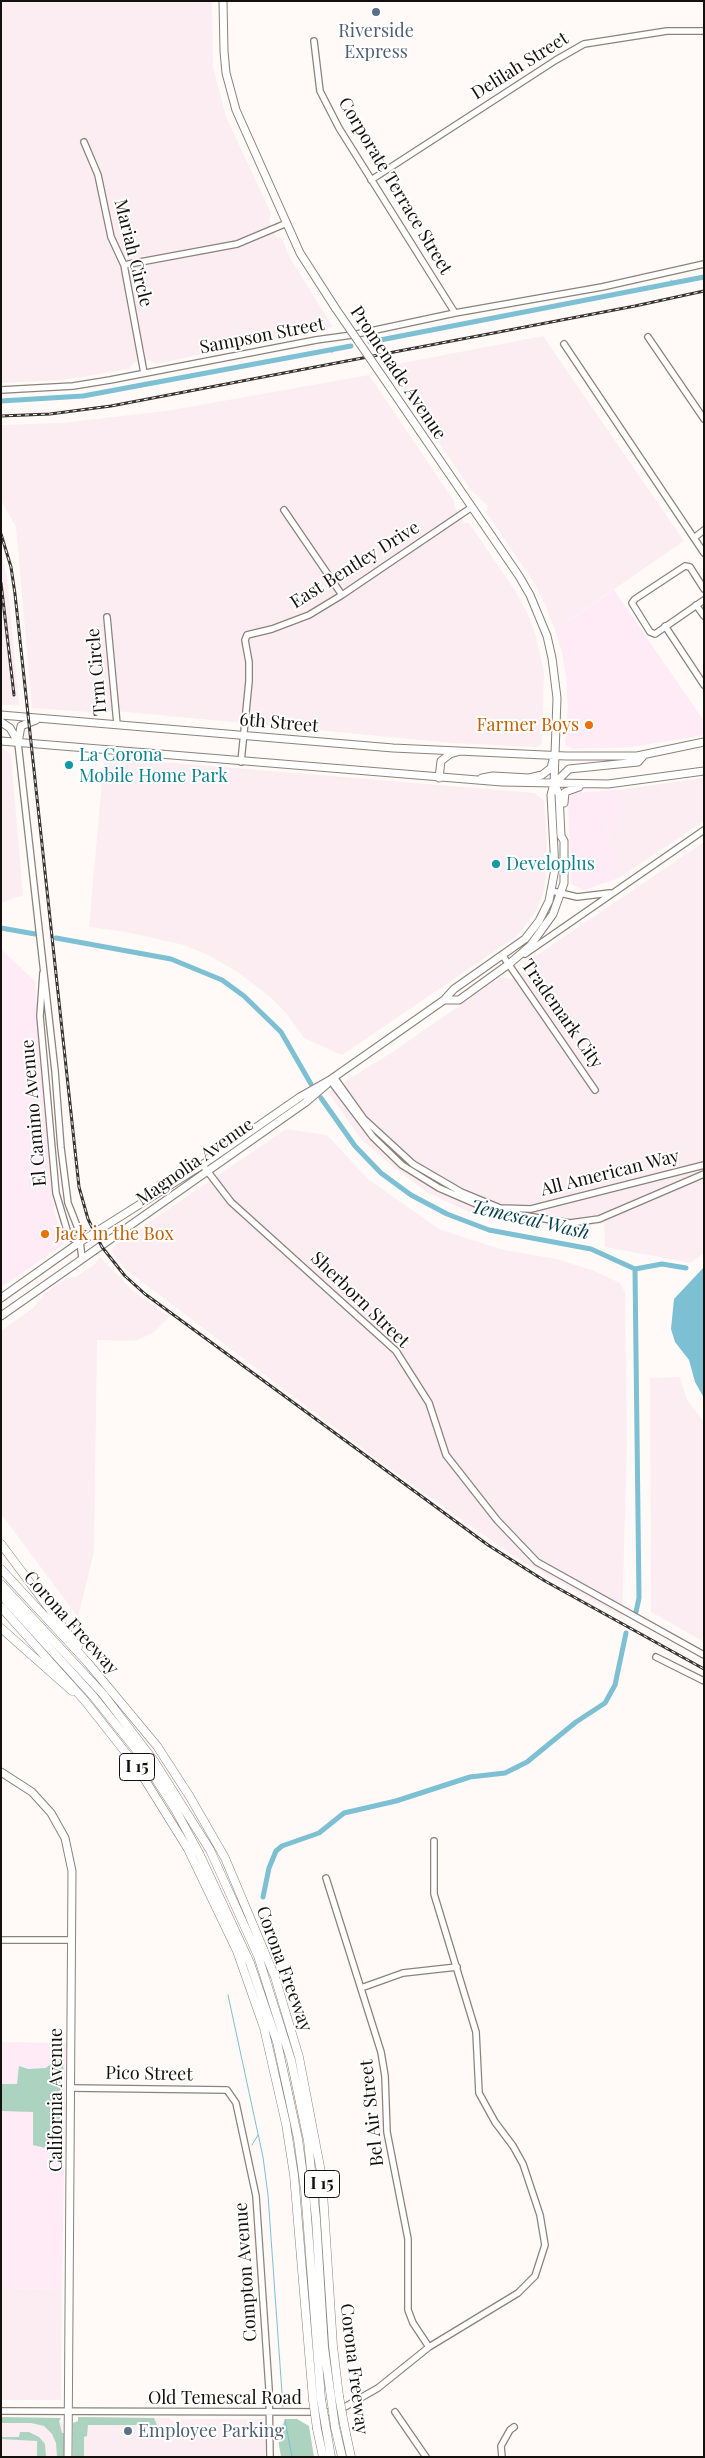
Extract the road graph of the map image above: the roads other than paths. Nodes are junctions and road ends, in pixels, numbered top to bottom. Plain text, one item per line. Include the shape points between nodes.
1 (223, 1) edge
2 (704, 31) edge
3 (314, 42) dead end
4 (84, 142) dead end
5 (371, 180) junction
6 (286, 223) junction
7 (704, 264) edge
8 (124, 265) junction
9 (455, 313) junction
10 (648, 338) dead end
11 (564, 344) dead end
12 (144, 373) junction
13 (1, 390) edge
14 (704, 419) edge
15 (472, 507) junction
16 (284, 510) dead end
17 (704, 530) edge
18 (694, 538) junction
19 (704, 553) edge
20 (704, 589) edge
21 (342, 595) junction
22 (704, 600) edge
23 (696, 605) junction
24 (704, 616) edge
25 (107, 617) dead end
26 (665, 626) junction
27 (704, 685) edge
28 (1, 716) edge
29 (55, 719) junction
30 (1, 722) edge
31 (117, 724) junction
32 (244, 735) junction
33 (1, 741) edge
34 (704, 742) edge
35 (18, 743) junction
36 (462, 751) junction
37 (645, 754) junction
38 (555, 755) junction
39 (242, 762) junction
40 (704, 771) edge
41 (439, 778) junction
42 (472, 780) junction
43 (554, 783) junction
44 (608, 784) junction
45 (704, 830) edge
46 (564, 841) junction
47 (552, 891) junction
48 (612, 892) junction
49 (561, 894) junction
50 (503, 956) junction
51 (509, 964) junction
52 (42, 973) junction
53 (444, 1000) junction
54 (328, 1081) junction
55 (596, 1090) dead end
56 (303, 1099) junction
57 (202, 1165) junction
58 (704, 1165) edge
59 (208, 1172) junction
60 (704, 1174) edge
61 (80, 1242) junction
62 (82, 1259) junction
63 (1, 1298) edge
64 (1, 1316) edge
65 (1, 1544) edge
66 (1, 1569) edge
67 (1, 1584) edge
68 (1, 1595) edge
69 (1, 1607) edge
70 (1, 1628) edge
71 (704, 1655) edge
72 (656, 1657) dead end
73 (88, 1663) junction
74 (704, 1681) edge
75 (85, 1701) junction
76 (1, 1772) edge
77 (187, 1830) junction
78 (434, 1842) dead end
79 (326, 1878) dead end
80 (205, 1884) junction
81 (1, 1940) edge
82 (72, 1940) junction
83 (458, 1967) junction
84 (361, 1988) junction
85 (275, 2005) junction
86 (299, 2057) junction
87 (71, 2088) junction
88 (227, 2090) joint
89 (300, 2258) junction
90 (313, 2309) junction
91 (429, 2347) junction
92 (335, 2397) junction
93 (1, 2411) edge
94 (69, 2412) junction
95 (394, 2412) dead end
96 (270, 2414) junction
97 (514, 2427) dead end
98 (68, 2457) edge
99 (270, 2457) edge
100 (323, 2457) edge
101 (331, 2457) edge
102 (342, 2457) edge
103 (349, 2457) edge
104 (426, 2457) edge
105 (502, 2457) edge

1 - 6 main road, Promenade Avenue via 224,51 230,91 243,130
2 - 5 street, Delilah Street via 667,31 584,44
3 - 5 street, Corporate Terrace Street via 320,91
4 - 8 street, Mariah Circle via 98,175 111,237
5 - 9 street, Corporate Terrace Street
6 - 8 street via 237,244
6 - 15 main road, Promenade Avenue, bridge via 300,253 336,309
7 - 9 street, Sampson Street via 602,287
8 - 12 street, Mariah Circle
9 - 12 street, Sampson Street
10 - 14 street
11 - 18 street
12 - 13 street, Sampson Street via 73,386
15 - 21 street, East Bentley Drive
15 - 38 main road, Promenade Avenue via 530,595 547,636 556,689
16 - 21 street
17 - 18 street
18 - 19 street
20 - 26 street via 690,568 685,566 635,599 632,603 650,632 655,634
21 - 32 street, East Bentley Drive via 293,622 247,635 249,681
22 - 23 street
23 - 24 street
23 - 26 street
25 - 31 street, Trm Circle
26 - 27 street
28 - 29 main road, 6th Street
29 - 31 main road, 6th Street
29 - 35 main road via 37,720 21,726
30 - 35 main road via 14,732
31 - 32 main road, 6th Street
32 - 36 main road, 6th Street
32 - 39 street
33 - 35 main road
34 - 37 main road
35 - 39 main road
35 - 52 street, El Camino Avenue via 42,947
36 - 38 main road, 6th Street
36 - 41 main road via 441,761
37 - 38 main road
37 - 43 main road via 638,762 569,769
38 - 42 main road via 550,768 542,775
38 - 43 main road, Magnolia Avenue
39 - 41 main road
40 - 44 main road
41 - 42 main road
42 - 43 main road
43 - 44 main road
43 - 46 main road, Magnolia Avenue via 559,794
43 - 47 main road, Magnolia Avenue via 551,795 555,857
44 - 46 main road via 572,788 565,792
45 - 48 street
46 - 49 main road, Magnolia Avenue
47 - 49 street
47 - 50 main road, Magnolia Avenue via 539,921 525,939
48 - 49 street via 588,896
48 - 51 street
49 - 51 main road, Magnolia Avenue via 547,926
50 - 51 street, Trademark City
50 - 53 main road, Magnolia Avenue via 454,989
51 - 53 main road, Magnolia Avenue via 459,1000
51 - 55 street, Trademark City
52 - 61 street, El Camino Avenue via 65,1185
52 - 61 street, El Camino Avenue via 40,1024 56,1193 69,1237
53 - 54 main road, Magnolia Avenue
54 - 56 main road, Magnolia Avenue
54 - 58 street, All American Way via 412,1164 461,1192 500,1208 531,1209
54 - 60 street, All American Way via 372,1138 402,1165 439,1188 481,1207 570,1223 599,1219
56 - 57 main road, Magnolia Avenue
56 - 59 main road, Magnolia Avenue
57 - 59 street, Sherborn Street
57 - 61 main road, Magnolia Avenue
59 - 62 main road, Magnolia Avenue
59 - 71 street, Sherborn Street via 231,1202 396,1351 430,1403 446,1456 497,1520 538,1562
61 - 62 street, El Camino Avenue
61 - 63 main road, Magnolia Avenue
62 - 64 main road, Magnolia Avenue
65 - 73 highway
66 - 73 highway, Corona Freeway / I 15
67 - 85 highway via 103,1694 173,1789 210,1850 235,1901
68 - 77 highway via 65,1663 125,1735
69 - 75 highway, I 15
70 - 75 highway
72 - 74 street
73 - 86 highway, Corona Freeway / I 15 via 157,1746 221,1850 275,1977
75 - 80 highway, I 15 via 137,1767 168,1814
76 - 82 main road, California Avenue via 23,1784 42,1802 65,1838 72,1871
77 - 80 highway
77 - 90 highway via 232,1922 276,2042 302,2167
78 - 83 street, Old Temescal Road via 434,1894
79 - 84 street, Bel Air Street
80 - 89 highway, I 15 via 237,1951 253,1994 276,2078 294,2175
81 - 82 street
82 - 87 main road, California Avenue
83 - 84 street via 403,1973
83 - 91 street, Old Temescal Road via 476,2032 478,2093 523,2164 540,2215 545,2245 535,2276 518,2293
84 - 91 street, Bel Air Street via 384,2065 387,2132 408,2239 408,2310
85 - 86 highway
85 - 92 highway via 308,2141 324,2347
86 - 92 highway, Corona Freeway / I 15 via 322,2177
87 - 88 street, Pico Street
87 - 94 main road, California Avenue
88 - 96 street, Compton Avenue via 236,2104 256,2196
89 - 90 highway
89 - 100 highway, I 15, bridge via 313,2400
90 - 101 highway, bridge
91 - 96 street, Old Temescal Road via 378,2388 343,2408 329,2412
92 - 102 highway, bridge via 335,2427
92 - 103 highway, Corona Freeway / I 15, bridge via 344,2424
93 - 94 street, Old Temescal Road
94 - 96 street, Old Temescal Road
94 - 98 main road, California Avenue
95 - 104 street
96 - 99 street, Compton Avenue
97 - 105 street via 501,2446

